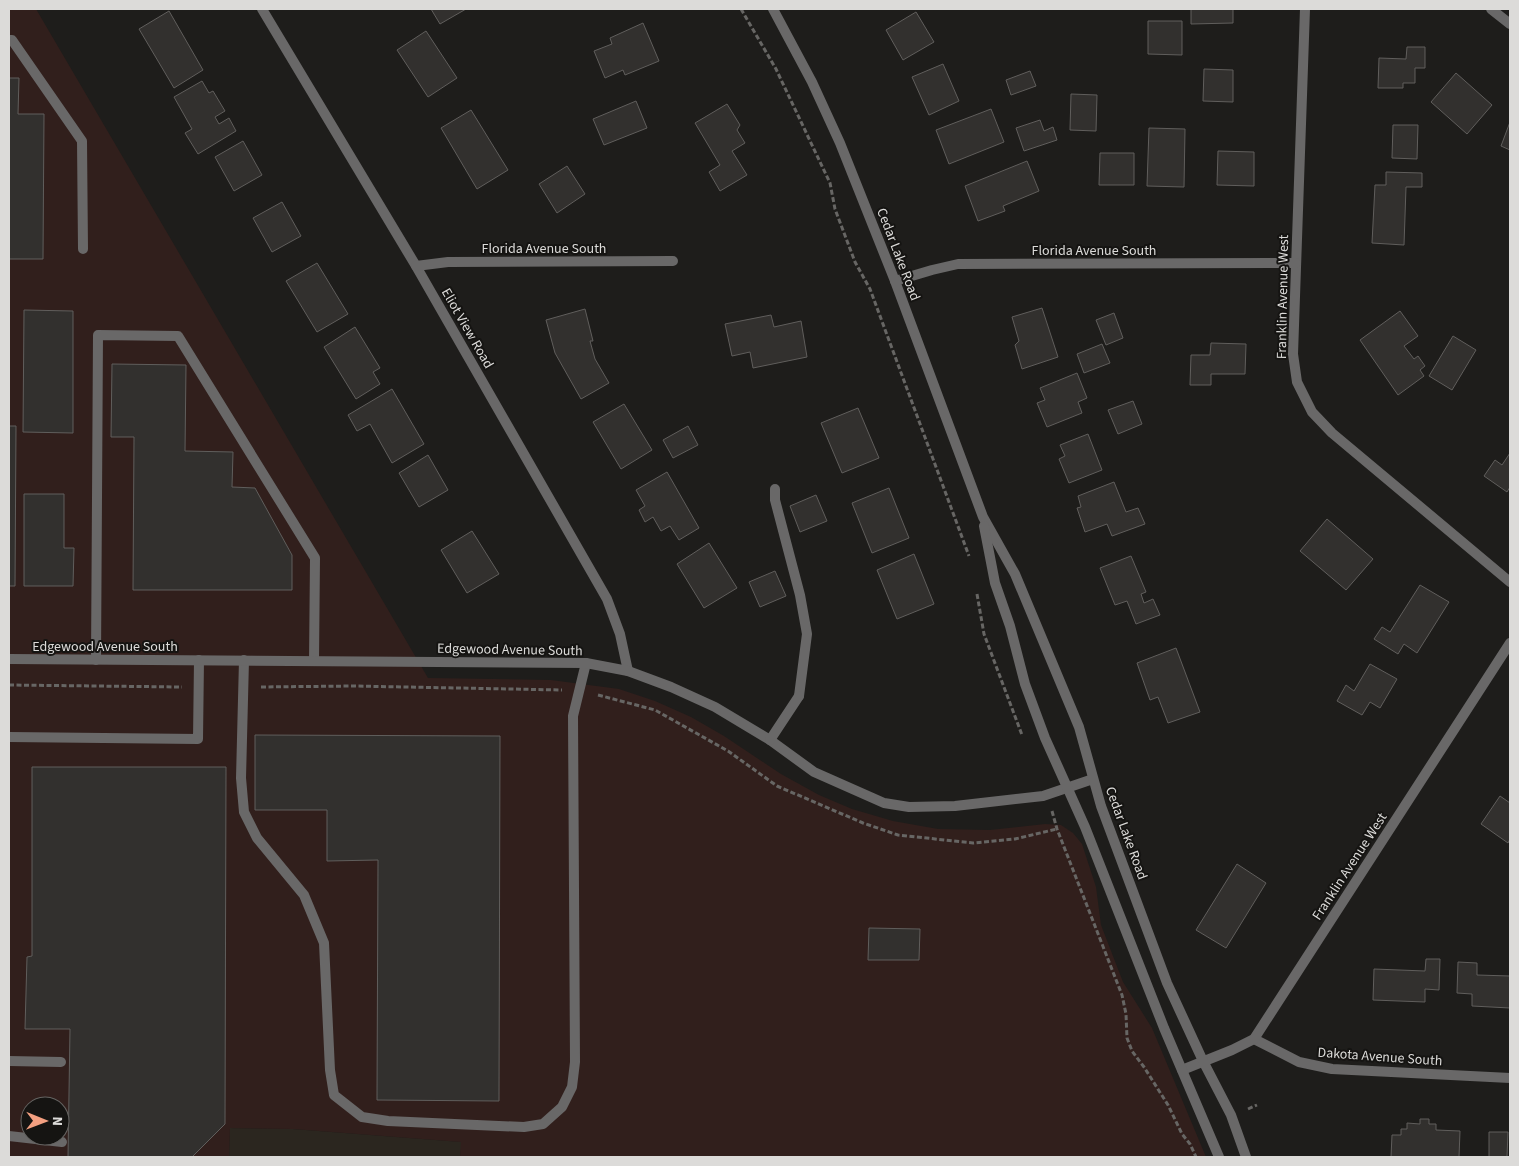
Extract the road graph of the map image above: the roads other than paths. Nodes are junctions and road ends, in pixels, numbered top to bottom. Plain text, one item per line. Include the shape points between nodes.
1 (262, 9) edge
2 (773, 9) edge
3 (1305, 9) edge
4 (1491, 9) edge
5 (1510, 24) edge
6 (9, 40) edge
7 (83, 249) dead end
8 (672, 261) dead end
9 (1296, 263) junction
10 (416, 266) junction
11 (895, 281) junction
12 (775, 489) dead end
13 (983, 518) junction
14 (1510, 582) edge
15 (1510, 642) edge
16 (9, 659) edge
17 (96, 660) junction
18 (199, 660) junction
19 (244, 660) junction
20 (314, 661) junction
21 (586, 663) junction
22 (628, 671) junction
23 (9, 737) edge
24 (770, 740) junction
25 (1094, 780) junction
26 (1068, 788) junction
27 (1254, 1039) junction
28 (9, 1061) edge
29 (1203, 1061) junction
30 (61, 1062) dead end
31 (1182, 1070) junction
32 (1510, 1078) edge
33 (1219, 1157) edge
34 (1246, 1157) edge

1 - 10 street, Eliot View Road
2 - 11 street, Cedar Lake Road via 840,142
3 - 9 street, Franklin Avenue West
4 - 5 street
6 - 7 street via 82,141
8 - 10 street, Florida Avenue South via 448,262
9 - 11 street, Florida Avenue South via 958,264
9 - 14 street, Franklin Avenue West via 1293,354 1298,382 1312,412 1332,433
10 - 22 street, Eliot View Road via 607,599 620,634
11 - 13 street, Cedar Lake Road
12 - 24 street via 807,634 799,696
13 - 25 street, Cedar Lake Road via 1015,574 1079,726
13 - 26 street, Cedar Lake Road via 995,583 1025,684
15 - 27 street, Franklin Avenue West
16 - 17 street, Edgewood Avenue South
17 - 18 street, Edgewood Avenue South
17 - 20 street via 98,335 178,336 315,558
18 - 19 street, Edgewood Avenue South
18 - 23 street via 198,739
19 - 20 street, Edgewood Avenue South
19 - 21 street via 244,812 257,838 304,895 324,943 334,1095 362,1117 524,1127 543,1124 562,1107 572,1087 575,1062 573,716
20 - 21 street, Edgewood Avenue South
21 - 22 street, Edgewood Avenue South
22 - 24 street, Edgewood Avenue South via 715,707
24 - 26 street, Edgewood Avenue South via 814,772 884,803 909,807 955,806 1043,796
25 - 26 street, Edgewood Avenue South
25 - 29 street, Cedar Lake Road via 1167,983
26 - 31 street, Cedar Lake Road
27 - 29 street
27 - 32 street, Dakota Avenue South via 1299,1062 1332,1068
28 - 30 street
29 - 31 street
29 - 34 street, Cedar Lake Road via 1231,1115
31 - 33 street, Cedar Lake Road

